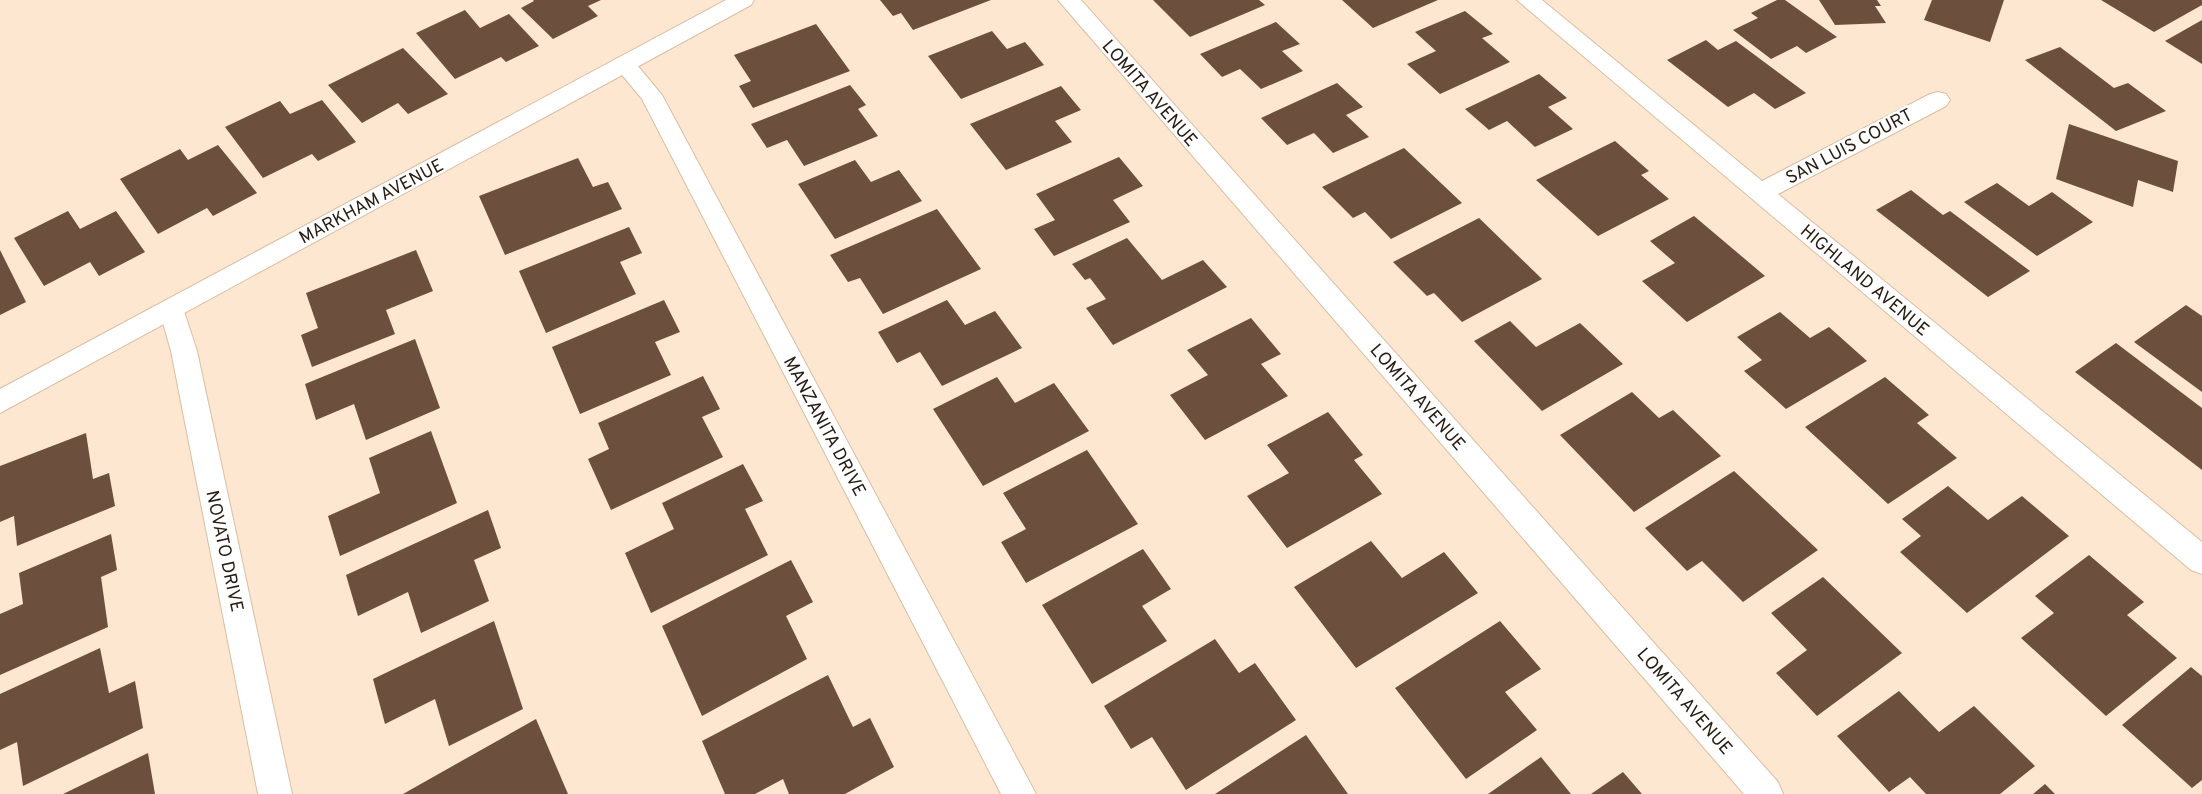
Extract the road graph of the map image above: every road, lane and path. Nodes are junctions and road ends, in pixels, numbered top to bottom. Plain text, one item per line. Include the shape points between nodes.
1 (742, 0) edge
2 (1069, 0) edge
3 (1528, 0) edge
4 (624, 64) junction
5 (1938, 100) dead end
6 (1760, 193) junction
7 (172, 309) junction
8 (0, 402) edge
9 (2202, 560) edge
10 (275, 794) edge
11 (1019, 794) edge
12 (1766, 794) edge

1 - 4 street, MARKHAM AVENUE
2 - 12 street, LOMITA AVENUE
3 - 6 street, HIGHLAND AVENUE
4 - 7 street, MARKHAM AVENUE
4 - 11 street, MANZANITA DRIVE via 651,95
5 - 6 street, SAN LUIS COURT
6 - 9 street, HIGHLAND AVENUE
7 - 8 street, MARKHAM AVENUE
7 - 10 street, NOVATO DRIVE via 184,351

